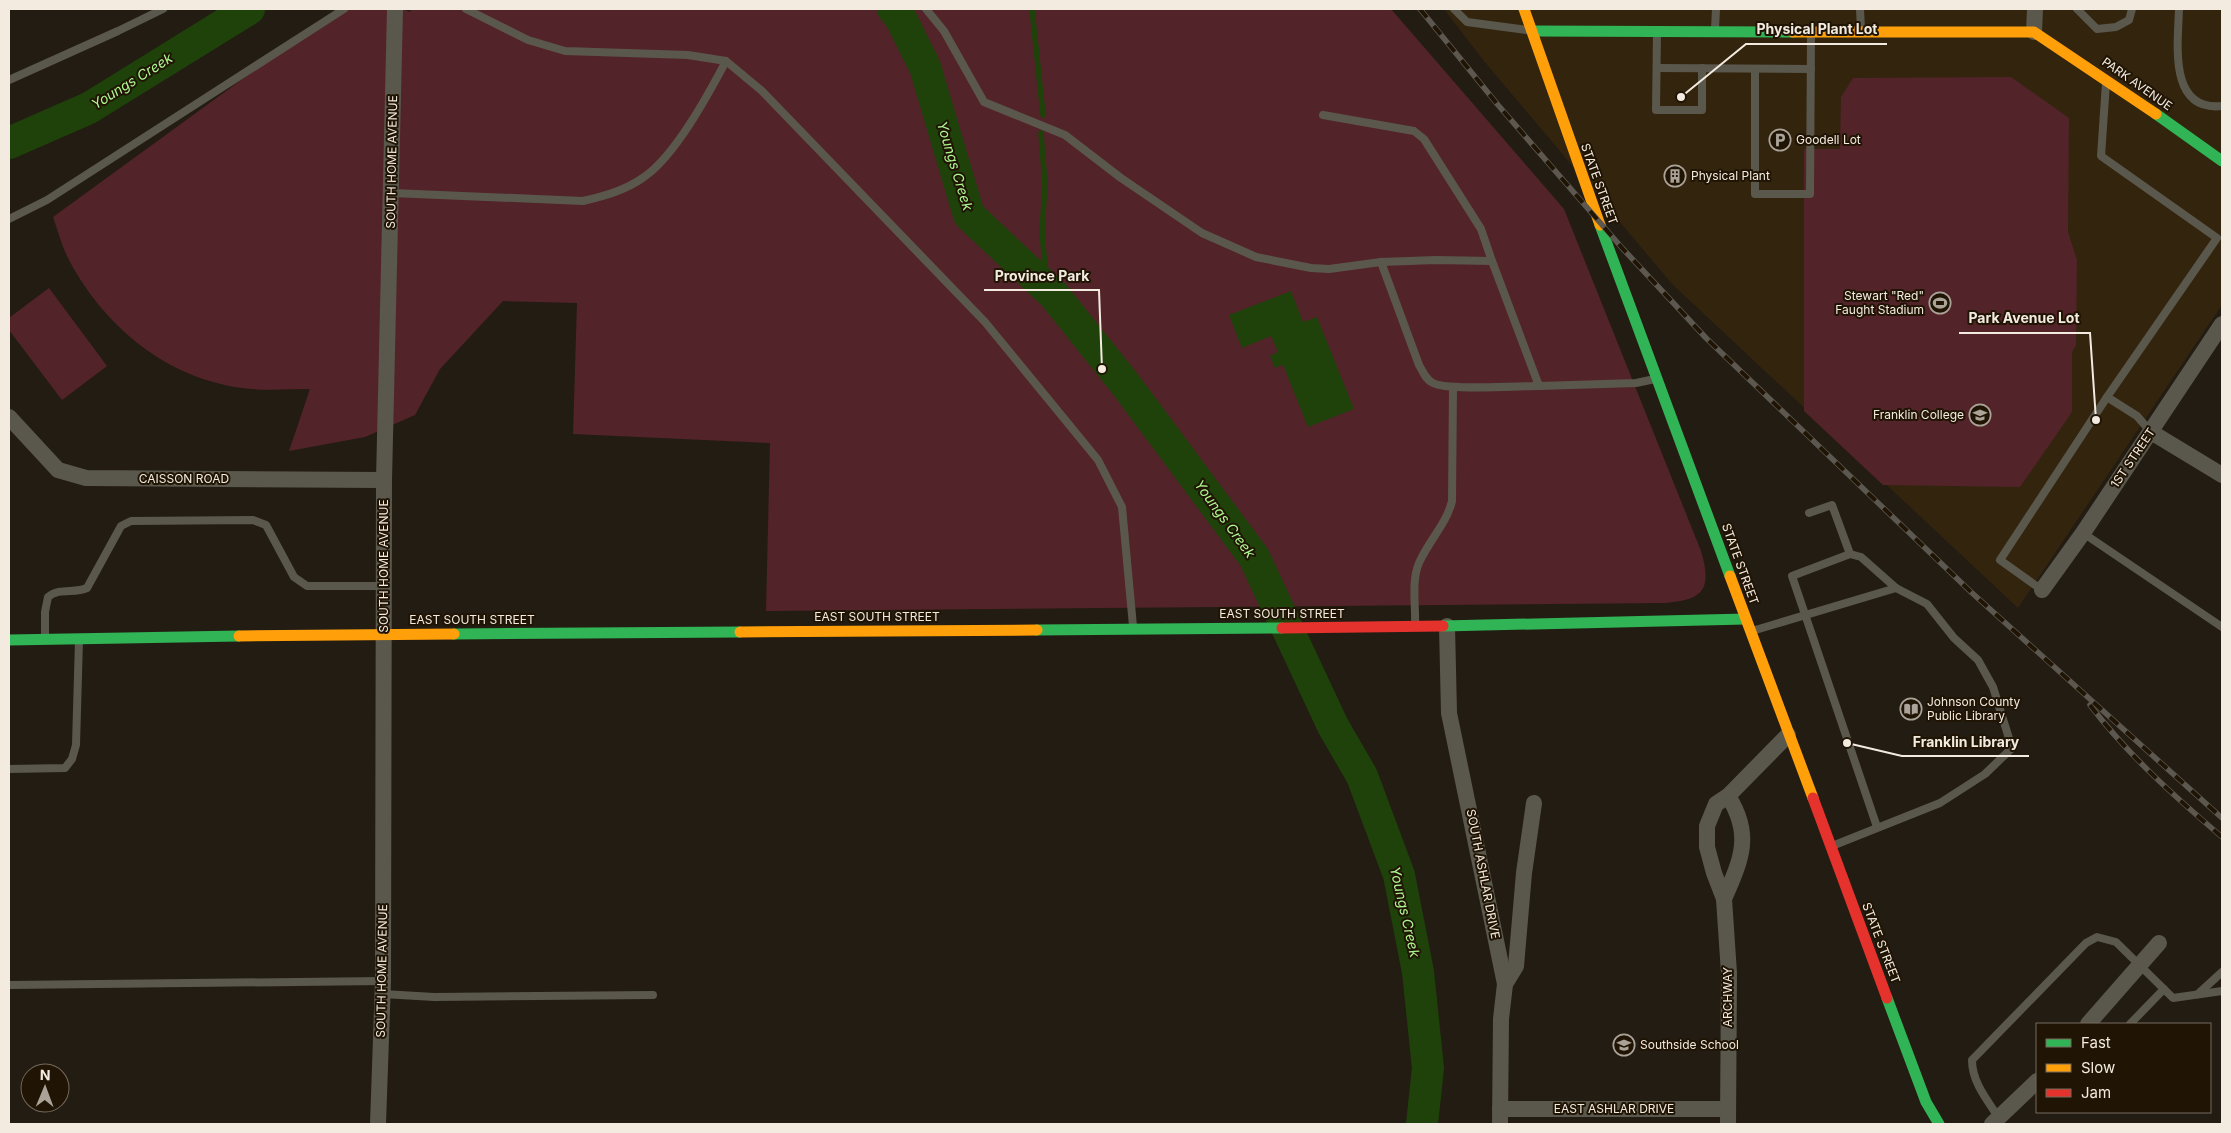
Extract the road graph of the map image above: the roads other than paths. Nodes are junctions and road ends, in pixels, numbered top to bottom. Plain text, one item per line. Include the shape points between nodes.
1 (163, 9) edge
2 (344, 9) edge
3 (466, 9) edge
4 (926, 9) edge
5 (1454, 9) edge
6 (1524, 9) edge
7 (1716, 9) edge
8 (1860, 9) edge
9 (2035, 9) edge
10 (2077, 9) edge
11 (2132, 9) edge
12 (2179, 9) edge
13 (394, 17) edge
14 (1532, 31) junction
15 (1657, 31) junction
16 (1715, 32) junction
17 (1811, 32) junction
18 (1861, 32) junction
19 (2034, 32) junction
20 (726, 61) junction
21 (1656, 68) junction
22 (1702, 68) junction
23 (1755, 69) junction
24 (1810, 69) junction
25 (2106, 79) junction
26 (9, 80) edge
27 (2222, 106) edge
28 (1323, 115) dead end
29 (2222, 161) edge
30 (392, 192) junction
31 (9, 218) edge
32 (1492, 261) junction
33 (1381, 262) junction
34 (2222, 324) edge
35 (1658, 379) junction
36 (1538, 386) junction
37 (1453, 387) junction
38 (2106, 397) junction
39 (9, 417) edge
40 (2151, 432) junction
41 (2222, 474) edge
42 (384, 480) junction
43 (1809, 513) dead end
44 (2083, 533) junction
45 (1850, 554) junction
46 (385, 586) junction
47 (1896, 588) junction
48 (2042, 590) joint
49 (1805, 617) junction
50 (1746, 619) junction
51 (1447, 626) junction
52 (1410, 627) junction
53 (2222, 627) edge
54 (1133, 628) junction
55 (1750, 632) junction
56 (384, 634) junction
57 (79, 638) junction
58 (45, 639) junction
59 (9, 640) edge
60 (1788, 735) junction
61 (9, 769) edge
62 (1728, 796) junction
63 (1534, 803) dead end
64 (1877, 827) junction
65 (1830, 846) junction
66 (1724, 900) junction
67 (2159, 943) dead end
68 (2141, 964) junction
69 (2222, 972) edge
70 (9, 984) edge
71 (1504, 984) junction
72 (383, 988) junction
73 (2164, 989) junction
74 (2222, 991) edge
75 (653, 995) dead end
76 (2197, 995) junction
77 (2089, 1023) edge
78 (2131, 1023) edge
79 (2036, 1082) edge
80 (1500, 1117) edge
81 (1728, 1117) edge
82 (1996, 1121) edge
83 (378, 1124) edge
84 (1939, 1124) edge

1 - 26 lane
2 - 31 lane via 47,200
3 - 20 lane via 528,40 565,51 688,55
4 - 33 lane via 944,31 984,102 1065,136 1202,233 1256,257 1294,266 1329,269
5 - 14 lane via 1467,22
6 - 14 street, STATE STREET
7 - 16 lane
8 - 18 lane
9 - 19 street
10 - 11 lane via 2097,29 2116,27 2129,20
12 - 27 lane via 2179,78 2198,103
13 - 30 street, SOUTH HOME AVENUE
14 - 15 street
14 - 35 street, STATE STREET via 1584,183
15 - 16 street
15 - 21 lane
16 - 17 street
17 - 18 street
17 - 24 lane
18 - 19 street
19 - 25 street, PARK AVENUE
20 - 30 lane via 705,100 671,149 645,177 613,194 583,201
20 - 54 lane via 762,91 985,322 1098,460 1122,507
21 - 22 lane
21 - 22 lane via 1656,110 1702,110
22 - 23 lane
23 - 24 lane
23 - 24 lane via 1755,194 1810,194
25 - 29 street, PARK AVENUE
25 - 38 lane via 2101,156 2217,238
28 - 32 lane via 1414,131 1424,139 1481,229
30 - 42 street, SOUTH HOME AVENUE
32 - 33 lane
32 - 36 lane
33 - 37 lane via 1419,365 1435,385
34 - 40 street, 1ST STREET
35 - 36 lane via 1636,383
35 - 50 street, STATE STREET
36 - 37 lane
37 - 52 lane via 1452,501 1450,511 1416,573
38 - 40 lane via 2137,416
38 - 48 lane via 2000,560
39 - 42 street, CAISSON ROAD via 58,470 86,478
40 - 41 street
40 - 44 street, 1ST STREET
42 - 46 street, SOUTH HOME AVENUE
43 - 45 lane via 1832,505
44 - 48 street, 1ST STREET
44 - 53 lane
45 - 47 lane via 1861,557
45 - 49 lane via 1792,576
46 - 56 street, SOUTH HOME AVENUE
46 - 58 lane via 307,586 294,578 266,526 253,520 131,521 121,526 87,588 58,591 48,597
47 - 49 lane
47 - 64 lane via 1928,604 1954,638 1978,660 1993,687 2012,748 1984,774 1940,803
49 - 55 lane
49 - 64 lane
50 - 51 street, EAST SOUTH STREET
50 - 55 street, STATE STREET
51 - 52 street, EAST SOUTH STREET
51 - 71 street, SOUTH ASHLAR DRIVE via 1449,713
52 - 54 street, EAST SOUTH STREET
54 - 56 street, EAST SOUTH STREET
55 - 60 street, STATE STREET
56 - 57 street, EAST SOUTH STREET
56 - 72 street, SOUTH HOME AVENUE
57 - 58 street, EAST SOUTH STREET
57 - 61 lane via 76,745 72,759 65,768
58 - 59 street, EAST SOUTH STREET
60 - 62 street, ARCHWAY
60 - 65 street, STATE STREET
62 - 66 street, ARCHWAY via 1738,811 1744,845
62 - 66 street, ARCHWAY via 1716,804 1707,826 1707,847
63 - 71 street via 1516,966
64 - 65 lane
65 - 84 street, STATE STREET via 1926,1102
66 - 81 street, ARCHWAY via 1729,973
67 - 68 street
68 - 73 lane
68 - 77 street
68 - 82 lane via 2116,942 2097,937 2086,943 1972,1060 1975,1078
69 - 76 lane
70 - 72 lane
71 - 80 street, SOUTH ASHLAR DRIVE
72 - 75 lane via 434,997
72 - 83 street, SOUTH HOME AVENUE
73 - 76 lane via 2173,998
73 - 78 lane
74 - 76 lane
79 - 82 street
80 - 81 street, EAST ASHLAR DRIVE

